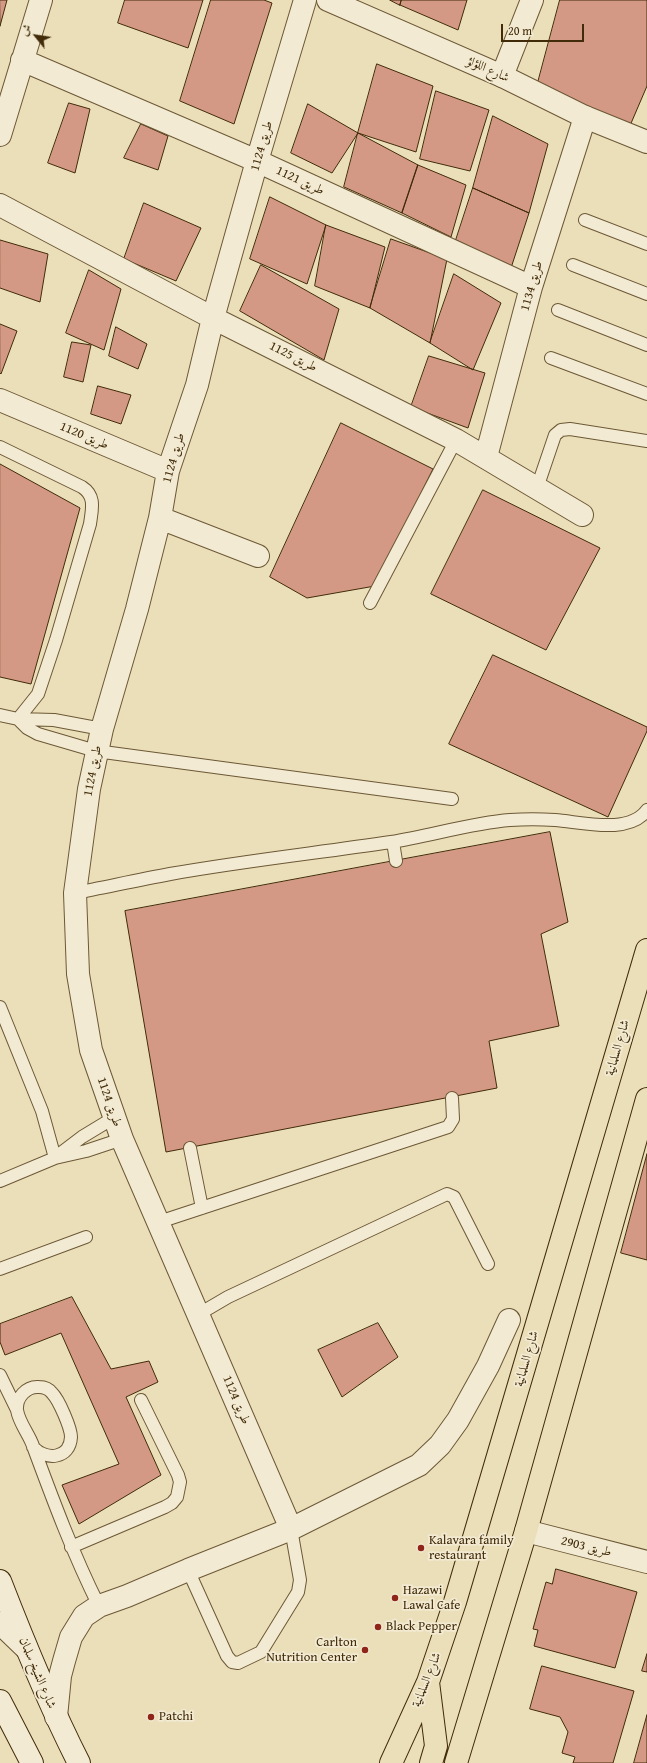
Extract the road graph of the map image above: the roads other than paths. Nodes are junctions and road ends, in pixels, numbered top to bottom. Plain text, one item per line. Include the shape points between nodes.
1 (41, 0) edge
2 (305, 0) edge
3 (328, 0) edge
4 (532, 0) edge
5 (22, 60) junction
6 (502, 76) junction
7 (585, 117) junction
8 (0, 135) edge
9 (647, 142) edge
10 (257, 161) junction
11 (0, 205) edge
12 (585, 220) dead end
13 (647, 244) edge
14 (573, 265) dead end
15 (531, 287) junction
16 (647, 294) edge
17 (558, 310) dead end
18 (213, 318) junction
19 (647, 345) edge
20 (551, 358) dead end
21 (647, 394) edge
22 (0, 400) edge
23 (456, 440) junction
24 (647, 441) edge
25 (0, 447) edge
26 (486, 457) junction
27 (168, 471) junction
28 (537, 488) junction
29 (582, 515) dead end
30 (160, 518) junction
31 (258, 556) dead end
32 (370, 603) dead end
33 (0, 715) edge
34 (18, 719) junction
35 (102, 729) junction
36 (96, 751) junction
37 (452, 799) dead end
38 (647, 810) edge
39 (393, 842) junction
40 (396, 861) dead end
41 (75, 893) junction
42 (647, 950) edge
43 (0, 1007) edge
44 (452, 1098) dead end
45 (647, 1099) edge
46 (115, 1117) junction
47 (122, 1139) junction
48 (190, 1148) dead end
49 (55, 1158) junction
50 (0, 1181) edge
51 (202, 1208) junction
52 (160, 1222) junction
53 (86, 1237) dead end
54 (488, 1264) dead end
55 (0, 1269) edge
56 (199, 1314) junction
57 (509, 1320) dead end
58 (0, 1374) edge
59 (141, 1400) dead end
60 (17, 1410) junction
61 (33, 1447) junction
62 (291, 1529) junction
63 (526, 1531) junction
64 (72, 1547) junction
65 (647, 1562) edge
66 (188, 1570) junction
67 (0, 1581) edge
68 (99, 1606) junction
69 (0, 1623) edge
70 (26, 1648) junction
71 (428, 1682) junction
72 (0, 1701) edge
73 (56, 1717) junction
74 (391, 1761) edge
75 (32, 1763) edge
76 (79, 1763) edge
77 (431, 1763) edge
78 (456, 1763) edge

1 - 5 street
2 - 10 street, طريق 1124
3 - 6 street, شارع اللؤلؤ
4 - 6 street
5 - 8 street
5 - 10 street, طريق 1121
6 - 7 street, شارع اللؤلؤ
7 - 9 street, شارع اللؤلؤ
7 - 15 street, طريق 1134
10 - 15 street, طريق 1121
10 - 18 street, طريق 1124
11 - 18 street, طريق 1125
12 - 13 lane
14 - 16 lane
15 - 26 street, طريق 1134
17 - 19 lane
18 - 23 street, طريق 1125
18 - 27 street, طريق 1124 via 197,385
20 - 21 lane
22 - 27 street, طريق 1120
23 - 26 street, طريق 1125
23 - 32 lane
24 - 28 lane via 570,429 561,430 555,436
25 - 34 lane via 82,487 89,491 93,500 90,524 49,664 38,694
26 - 28 street, طريق 1125
27 - 30 street, طريق 1124
28 - 29 street, طريق 1125
30 - 31 street
30 - 35 street, طريق 1124 via 137,610
33 - 34 lane
34 - 35 lane via 54,720
34 - 36 lane via 38,734
35 - 36 street, طريق 1124
36 - 37 lane
36 - 41 street, طريق 1124
38 - 39 lane via 631,822 616,824 531,819 504,821
39 - 40 lane
39 - 41 lane via 171,874
41 - 46 street, طريق 1124 via 78,974 91,1050
42 - 71 main road, شارع السلمانية via 458,1595
43 - 49 lane via 42,1111
44 - 51 lane via 453,1119 448,1127
45 - 63 main road
46 - 47 street, طريق 1124
46 - 49 lane
47 - 49 lane
47 - 52 street, طريق 1124
48 - 51 lane
49 - 50 lane
51 - 52 lane
52 - 56 street, طريق 1124
53 - 55 lane
54 - 56 lane via 454,1197 447,1194 228,1297
56 - 62 street, طريق 1124
57 - 62 street via 485,1373 458,1420 440,1445 419,1465
58 - 60 lane
59 - 64 lane via 178,1474 180,1482 177,1497 165,1507
60 - 61 lane
60 - 61 lane via 20,1396 25,1391 32,1387 46,1388 56,1397 70,1429 69,1446 56,1456 39,1453
61 - 64 lane
62 - 66 street
62 - 66 lane via 300,1580 298,1592 262,1652 238,1663 232,1662 228,1656
63 - 65 street, طريق 2903
63 - 78 main road
64 - 68 lane
66 - 68 street
67 - 70 street, شارع الشيخ سلمان
68 - 73 street via 84,1616 71,1637 60,1676
69 - 70 street
70 - 73 street, شارع الشيخ سلمان
71 - 74 main road, شارع السلمانية
71 - 77 main road via 436,1746
72 - 75 street
73 - 76 street, شارع الشيخ سلمان

